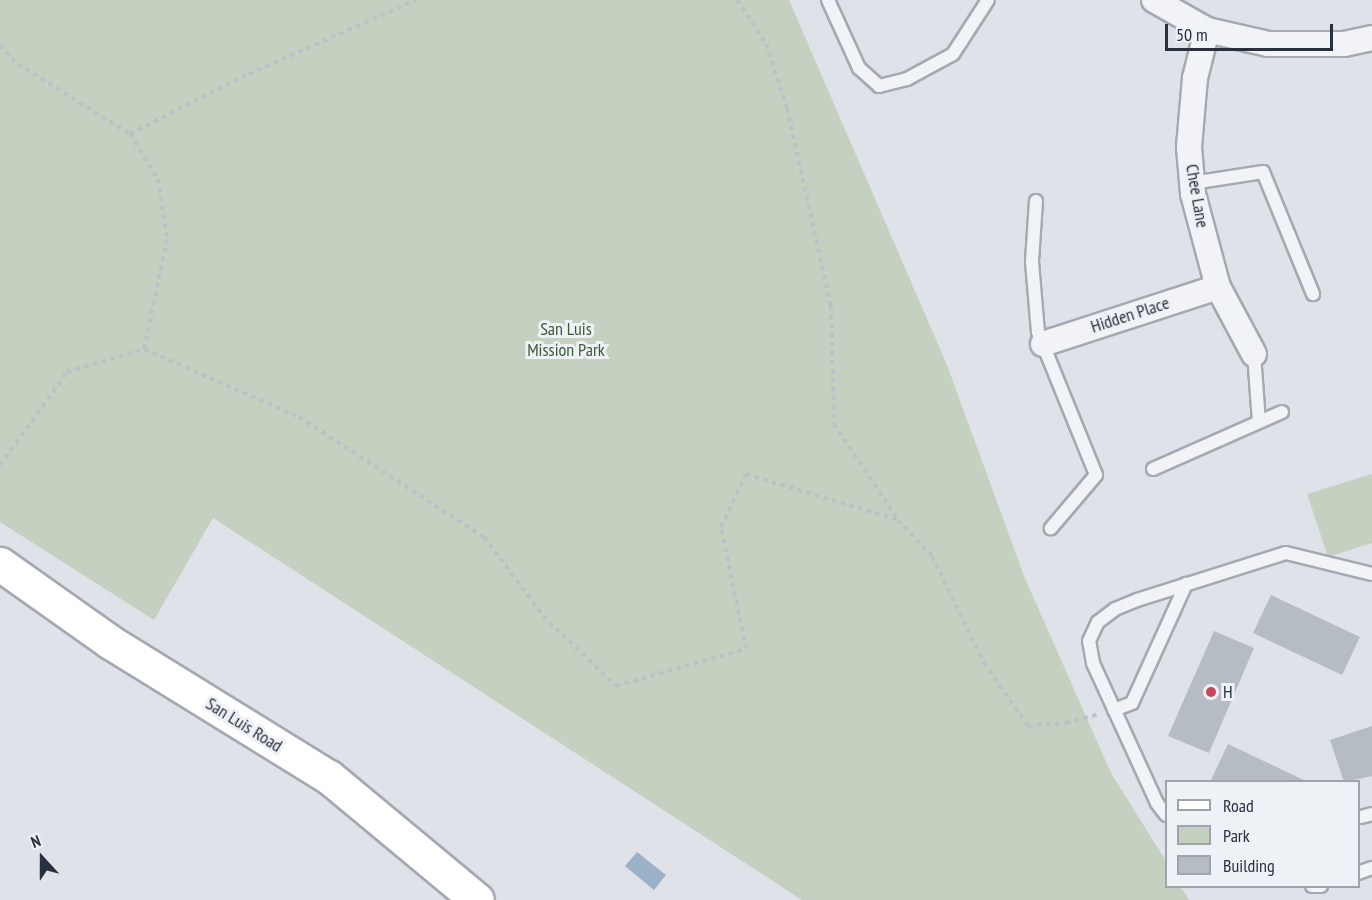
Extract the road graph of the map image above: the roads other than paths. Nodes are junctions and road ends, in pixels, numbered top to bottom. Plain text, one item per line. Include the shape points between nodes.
1 (828, 0) edge
2 (988, 0) edge
3 (1154, 0) edge
4 (1207, 30) junction
5 (1372, 38) edge
6 (1192, 183) junction
7 (1036, 201) dead end
8 (1218, 287) junction
9 (1313, 294) dead end
10 (1043, 344) junction
11 (1254, 354) joint
12 (1282, 412) dead end
13 (1259, 422) junction
14 (1153, 469) dead end
15 (1051, 528) dead end
16 (3, 573) edge
17 (1372, 574) edge
18 (1186, 584) junction
19 (1114, 710) junction
20 (1165, 813) edge
21 (477, 900) edge

1 - 2 lane via 859,68 879,86 907,79 953,54
3 - 4 street
4 - 5 street via 1268,44 1344,44
4 - 6 street, Chee Lane via 1195,78 1189,147
6 - 8 street, Chee Lane
6 - 9 lane via 1263,172
7 - 10 lane via 1034,309
8 - 10 street, Hidden Place
8 - 11 street, Chee Lane
10 - 15 lane via 1096,475
11 - 13 lane
12 - 13 lane
13 - 14 lane
16 - 21 street, San Luis Road via 329,777
17 - 18 lane via 1286,553
18 - 19 lane via 1132,703
18 - 19 lane via 1115,609 1098,622 1089,641 1093,663
19 - 20 lane

